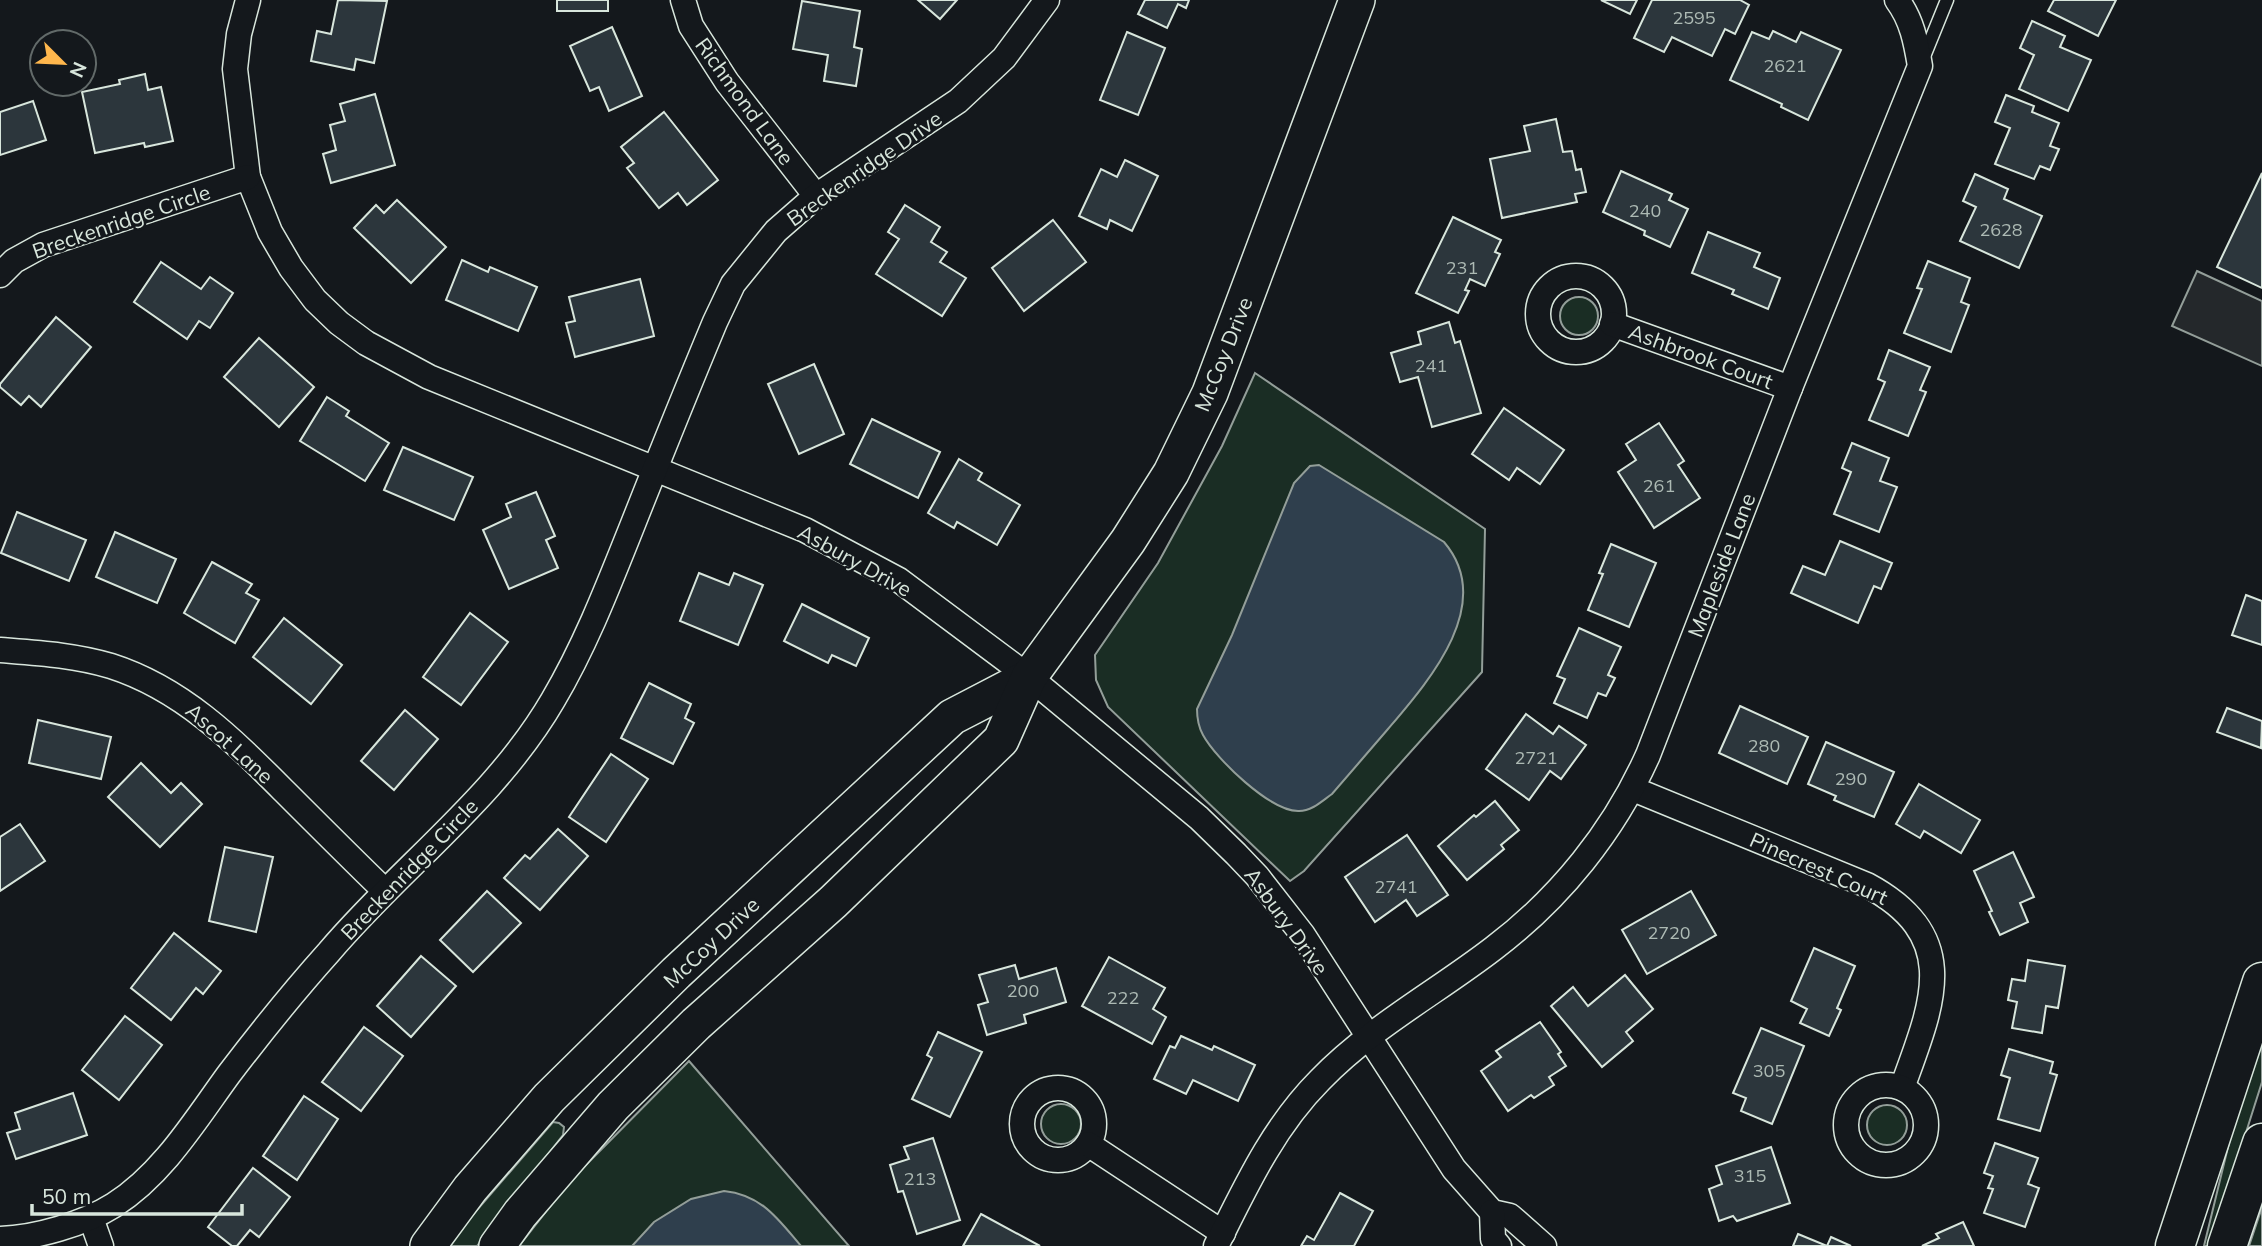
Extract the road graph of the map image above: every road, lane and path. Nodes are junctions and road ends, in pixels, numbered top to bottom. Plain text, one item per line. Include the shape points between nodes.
1 (248, 0) edge
2 (683, 0) edge
3 (1047, 0) edge
4 (1357, 0) edge
5 (1897, 0) edge
6 (1947, 0) edge
7 (1920, 66) junction
8 (248, 177) junction
9 (816, 196) junction
10 (0, 275) edge
11 (1612, 324) dead end
12 (1790, 388) junction
13 (655, 469) junction
14 (0, 650) edge
15 (1029, 677) junction
16 (1633, 789) junction
17 (385, 891) junction
18 (2262, 982) edge
19 (1368, 1039) junction
20 (1902, 1088) dead end
21 (2262, 1143) edge
22 (1088, 1144) dead end
23 (1492, 1212) junction
24 (91, 1218) junction
25 (0, 1239) edge
26 (1219, 1239) edge
27 (29, 1242) edge
28 (101, 1246) edge
29 (428, 1246) edge
30 (498, 1246) edge
31 (1499, 1246) edge
32 (1544, 1246) edge
33 (2175, 1246) edge
34 (2228, 1246) edge

1 - 8 street, Asbury Drive via 235,69
2 - 9 street, Richmond Lane via 691,26 727,82
3 - 9 street, Breckenridge Drive via 1004,58 958,101
4 - 15 street, McCoy Drive via 1210,393 1171,473 1128,541
5 - 7 street via 1915,37
6 - 7 lane, Mapleside Lane
7 - 12 street, Mapleside Lane
8 - 10 street, Breckenridge Circle via 43,245
8 - 13 street, Asbury Drive via 270,232 291,268 314,300 366,343 429,377
9 - 13 street, Breckenridge Drive via 776,231 733,284
11 - 12 street, Ashbrook Court
12 - 16 street, Mapleside Lane
13 - 15 street, Asbury Drive via 849,551 899,580
13 - 17 street, Breckenridge Circle via 590,629 551,704 494,782
14 - 17 street, Ascot Lane via 74,657 112,667 186,703 233,740
15 - 19 street, Asbury Drive via 1199,818 1257,876 1303,935
15 - 29 street, McCoy Drive via 952,717 676,973 550,1098 470,1189
15 - 30 street, McCoy Drive via 1000,740 613,1106
16 - 19 street, Mapleside Lane via 1599,841 1532,916
16 - 20 street, Pinecrest Court via 1867,885 1914,920 1932,958 1933,981 1928,1016
17 - 24 street, Breckenridge Circle via 252,1044 172,1150 145,1180
18 - 33 main road
19 - 23 street, Asbury Drive via 1454,1169
19 - 26 street, Mapleside Lane via 1320,1079 1288,1117
21 - 34 main road
22 - 26 street
23 - 31 street via 1493,1239
23 - 32 street, Asbury Drive via 1510,1216
24 - 27 street, Breckenridge Circle
24 - 28 street
25 - 27 street, Breckenridge Circle

